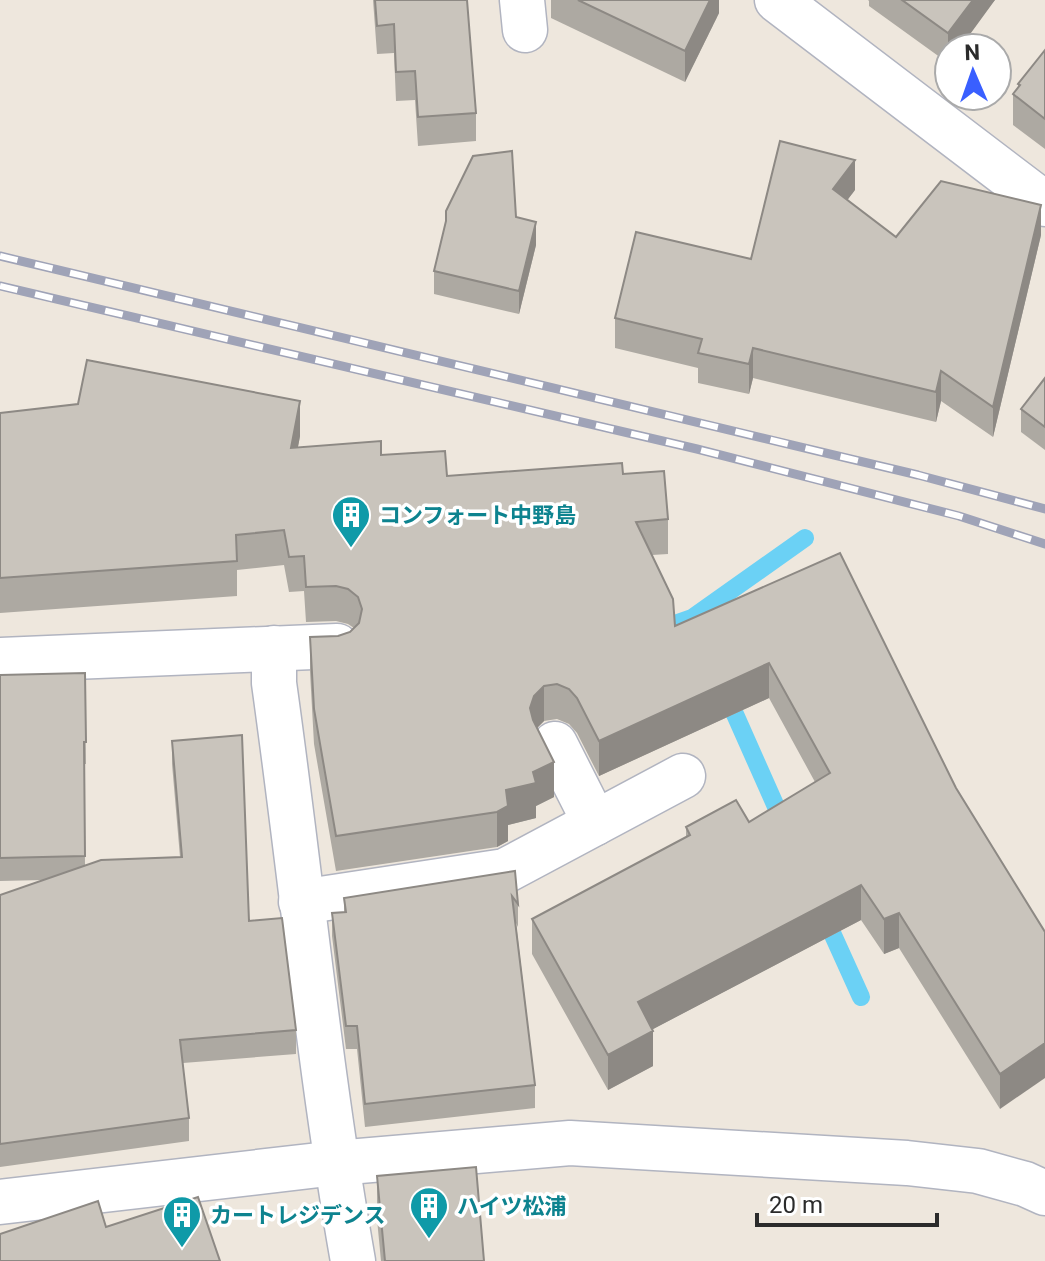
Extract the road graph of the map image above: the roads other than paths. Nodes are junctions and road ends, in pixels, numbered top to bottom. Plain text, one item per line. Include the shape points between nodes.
1 (777, 0) edge
2 (1045, 204) edge
3 (337, 646) edge
4 (274, 648) junction
5 (0, 660) edge
6 (555, 744) dead end
7 (683, 776) dead end
8 (595, 823) junction
9 (301, 902) junction
10 (336, 1163) junction
11 (1045, 1193) edge
12 (0, 1202) edge
13 (353, 1261) edge

1 - 2 street
3 - 4 street
4 - 5 street
4 - 9 street
6 - 8 street
7 - 8 street
8 - 9 street via 505,871
9 - 10 street
10 - 11 street via 570,1143 907,1163 978,1171
10 - 12 street
10 - 13 street

